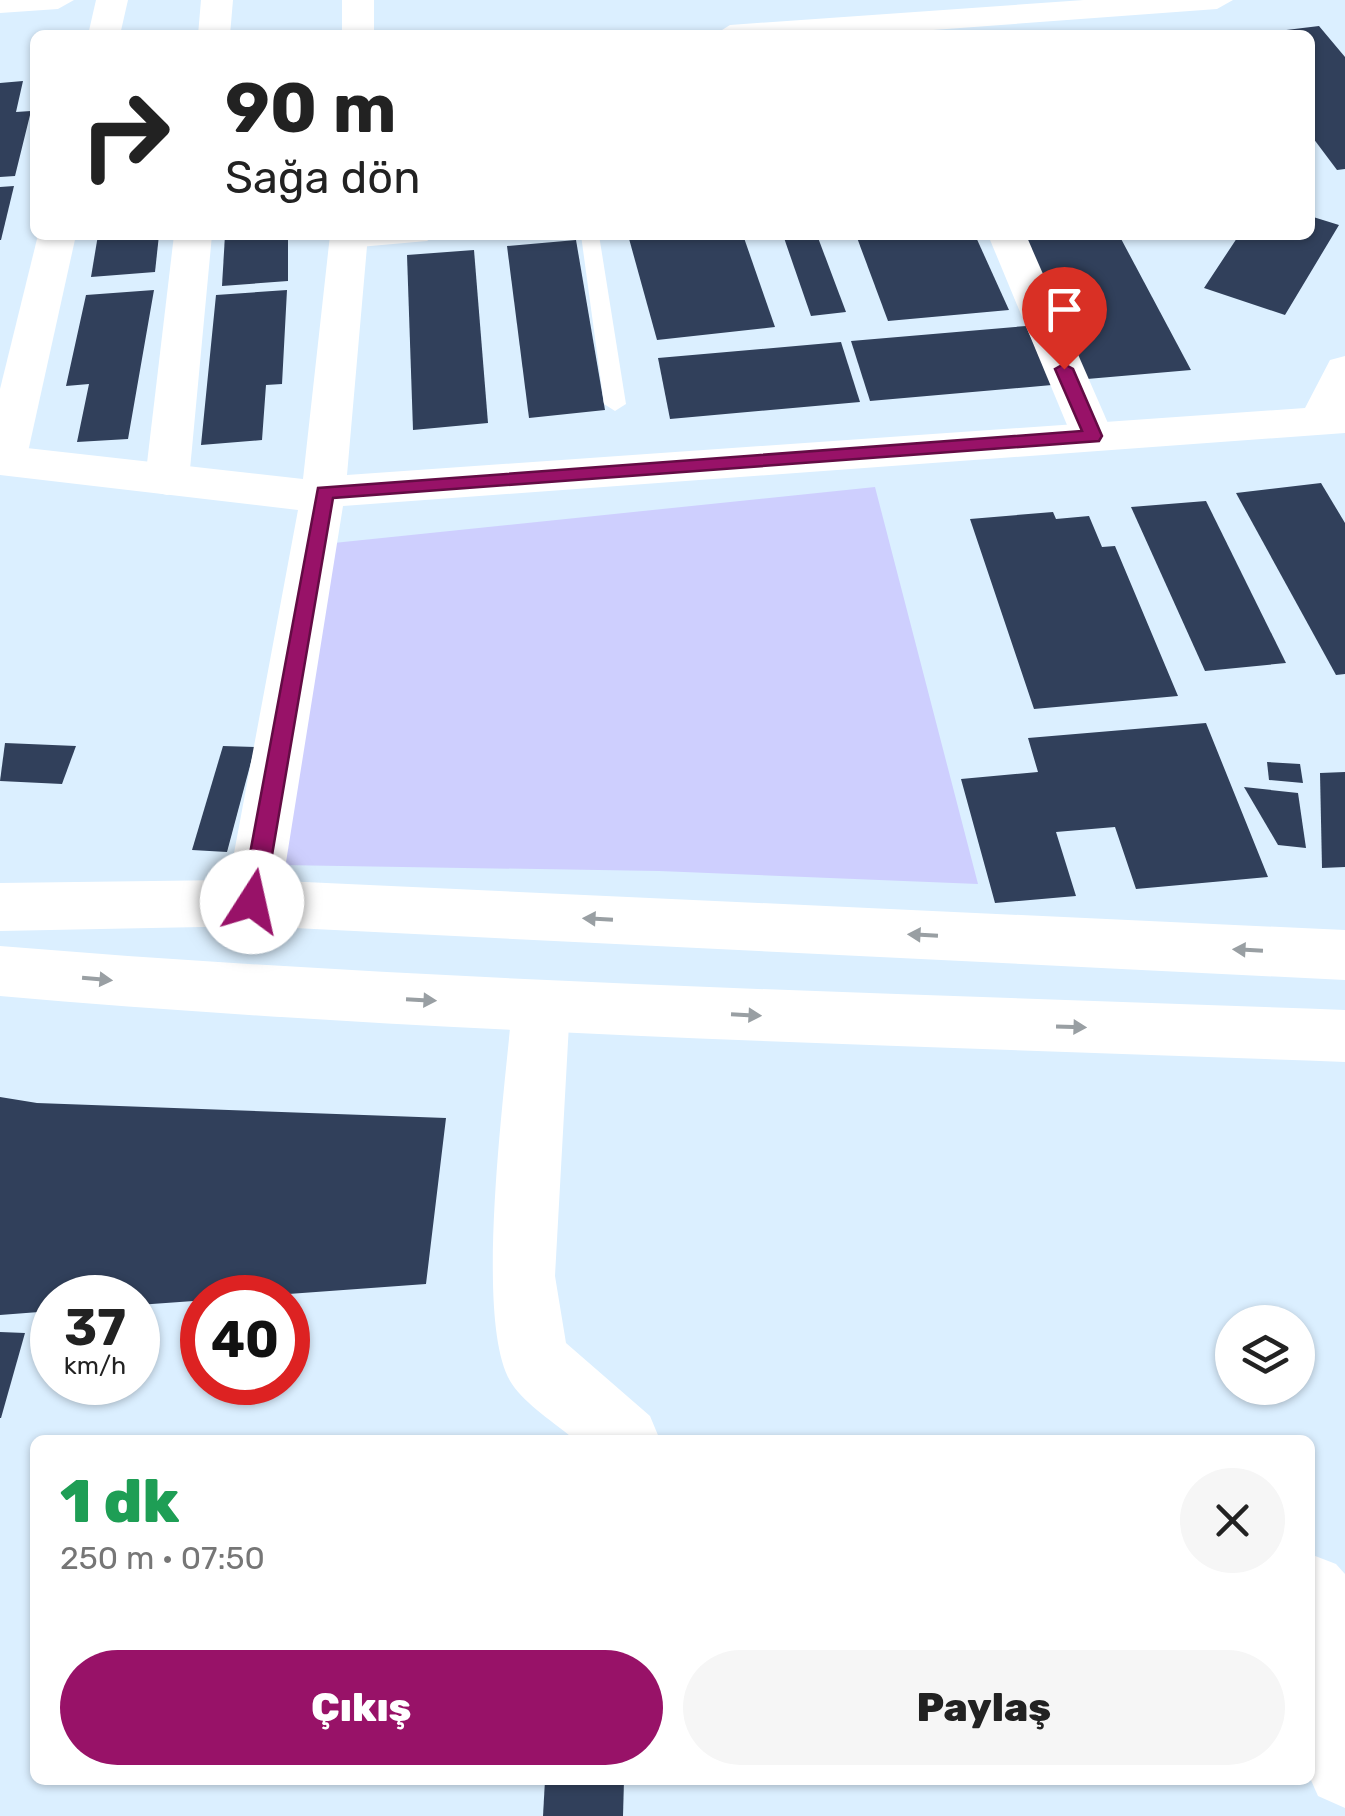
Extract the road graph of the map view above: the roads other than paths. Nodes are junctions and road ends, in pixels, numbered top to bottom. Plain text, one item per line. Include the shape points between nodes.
1 (58, 0) edge
2 (112, 0) edge
3 (217, 0) edge
4 (358, 0) edge
5 (1217, 0) edge
6 (0, 3) edge
7 (918, 28) edge
8 (105, 30) edge
9 (214, 30) edge
10 (358, 30) edge
11 (864, 30) edge
12 (56, 240) edge
13 (192, 240) edge
14 (349, 240) edge
15 (591, 240) edge
16 (1008, 240) edge
17 (1345, 369) edge
18 (616, 404) dead end
19 (1332, 420) edge
20 (1093, 436) junction
21 (1, 464) edge
22 (167, 480) junction
23 (325, 492) junction
24 (252, 902) junction
25 (0, 907) edge
26 (1345, 955) edge
27 (0, 971) edge
28 (540, 1006) junction
29 (1345, 1036) edge
30 (620, 1435) edge
31 (1315, 1595) edge
32 (1345, 1627) edge
33 (1315, 1682) edge
34 (1345, 1769) edge

1 - 6 street
2 - 8 street
3 - 9 street
4 - 10 street
5 - 7 street
7 - 11 street
12 - 21 street
13 - 22 street
14 - 23 street
15 - 18 lane
16 - 20 street
17 - 19 street
19 - 20 street
20 - 23 street
21 - 22 street
22 - 23 street via 294,495
23 - 24 street
24 - 25 street
26 -> 24 street
27 -> 28 street
28 -> 29 street
28 - 30 street via 523,1276 536,1361
31 - 32 street
33 - 34 street

